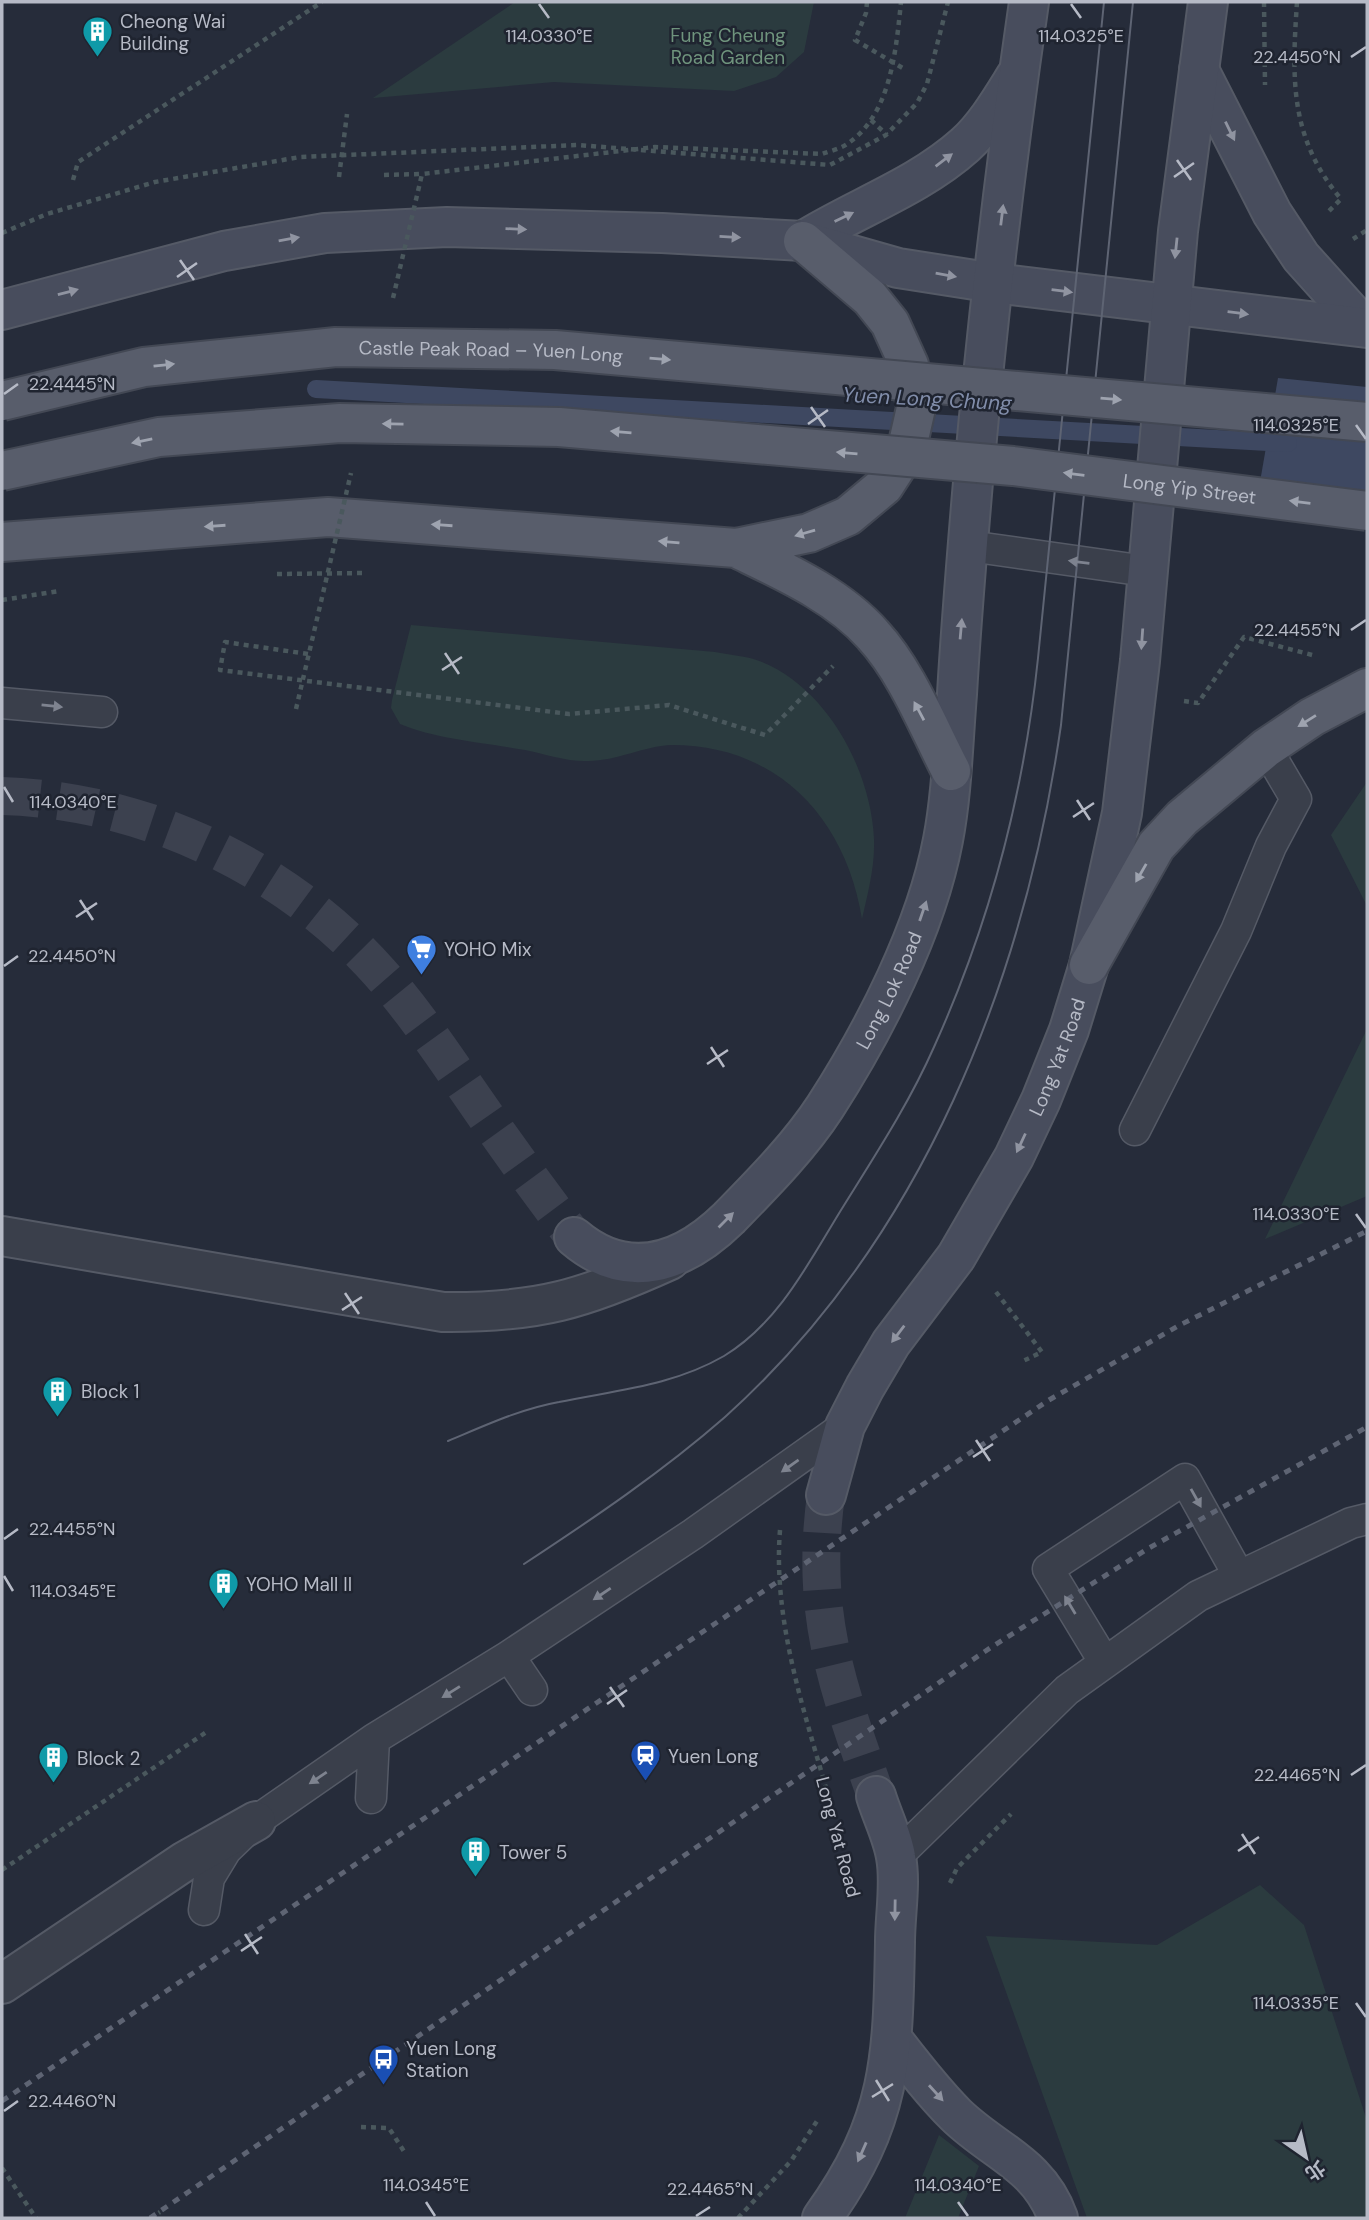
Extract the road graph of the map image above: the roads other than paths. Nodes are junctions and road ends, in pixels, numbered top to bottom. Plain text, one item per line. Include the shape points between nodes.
1 (1030, 2) edge
2 (1208, 2) edge
3 (1199, 70) junction
4 (1019, 71) junction
5 (803, 241) junction
6 (994, 283) junction
7 (1170, 305) junction
8 (2, 310) edge
9 (1366, 328) edge
10 (2, 401) edge
11 (1367, 422) edge
12 (2, 471) edge
13 (1367, 511) edge
14 (2, 542) edge
15 (969, 546) junction
16 (736, 548) junction
17 (1146, 571) junction
18 (1367, 688) edge
19 (2, 703) edge
20 (102, 712) dead end
21 (1266, 748) junction
22 (951, 771) junction
23 (1088, 965) junction
24 (1135, 1130) dead end
25 (2, 1236) edge
26 (574, 1237) tunnel mouth
27 (671, 1259) junction
28 (845, 1426) junction
29 (826, 1495) tunnel mouth
30 (1367, 1519) edge
31 (1239, 1576) junction
32 (509, 1656) junction
33 (1105, 1663) junction
34 (532, 1690) dead end
35 (374, 1740) junction
36 (876, 1796) tunnel mouth
37 (371, 1798) dead end
38 (256, 1821) junction
39 (896, 1857) junction
40 (204, 1910) dead end
41 (2, 1984) edge
42 (893, 2040) junction
43 (822, 2218) edge
44 (1058, 2218) edge

1 - 4 main road
2 - 3 main road
3 -> 7 main road
3 -> 9 main road via 1272,213 1301,257
5 -> 4 main road via 917,180 965,144 994,111
6 -> 4 main road
5 -> 6 main road via 898,268
8 -> 5 main road via 224,251 325,233 447,228
5 -> 16 main road, bridge via 870,298 890,323 909,365 916,408 906,452 884,486 848,516 809,533
6 -> 7 main road
6 - 15 main road, bridge
7 -> 9 main road
7 - 17 main road, bridge
10 -> 11 main road, Castle Peak Road – Yuen Long, bridge via 144,368 336,347 555,350
13 -> 12 main road, Long Yip Street, bridge via 1013,466 559,427 340,423 159,437
16 -> 14 main road via 328,517
17 -> 15 lane
22 -> 15 main road, Long Lok Road
22 -> 16 main road via 873,634 793,575
17 -> 23 main road, Long Yat Road via 1122,813
18 -> 21 main road
19 -> 20 lane
21 -> 23 main road via 1156,846
21 - 24 lane via 1296,799 1236,931
27 -> 22 main road, Long Lok Road via 710,1236 775,1169 824,1109 899,975 925,908 943,841
23 -> 28 main road, Long Yat Road via 1069,1030 1014,1157 956,1257 891,1343
25 - 27 street via 443,1312 496,1313 549,1306 592,1294
26 - 27 main road, Long Lok Road via 589,1250 615,1261 645,1264
28 - 29 main road, Long Yat Road
28 -> 32 lane
30 - 31 lane
31 - 33 lane via 1198,1596
33 -> 31 lane via 1048,1569 1185,1479
32 - 34 lane
32 -> 35 lane
33 - 39 lane via 1067,1690
35 - 37 lane
35 -> 38 lane
36 - 39 main road
38 - 40 lane via 226,1850 209,1878
38 - 41 street via 185,1861
39 -> 42 main road
42 -> 43 main road via 884,2094 871,2134 858,2164
42 -> 44 main road via 958,2117 1040,2183

